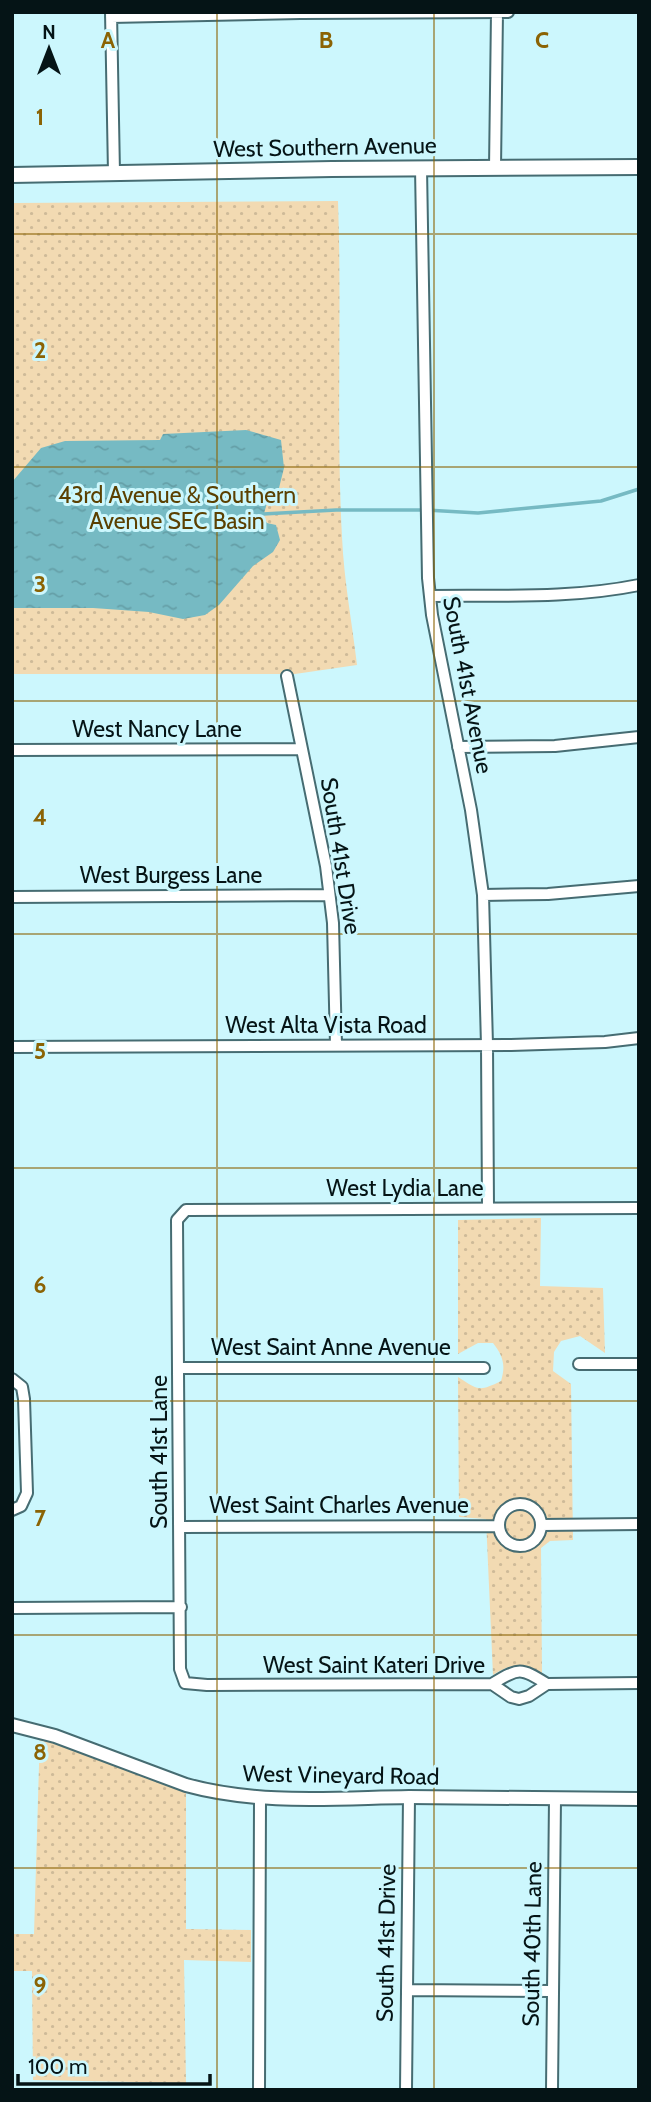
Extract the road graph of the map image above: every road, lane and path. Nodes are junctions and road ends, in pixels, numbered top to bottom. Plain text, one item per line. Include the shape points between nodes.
1 (300, 12) edge
2 (497, 12) edge
3 (508, 12) edge
4 (111, 15) edge
5 (639, 167) edge
6 (421, 168) junction
7 (495, 168) junction
8 (114, 173) junction
9 (12, 175) edge
10 (639, 584) edge
11 (430, 596) junction
12 (287, 676) dead end
13 (639, 737) edge
14 (458, 747) junction
15 (302, 749) junction
16 (12, 750) edge
17 (639, 886) edge
18 (329, 895) junction
19 (483, 895) junction
20 (12, 897) edge
21 (639, 1038) edge
22 (336, 1045) junction
23 (487, 1045) junction
24 (12, 1047) edge
25 (488, 1208) junction
26 (639, 1208) edge
27 (177, 1220) joint
28 (579, 1364) dead end
29 (639, 1364) edge
30 (179, 1368) junction
31 (484, 1368) dead end
32 (12, 1379) edge
33 (12, 1510) edge
34 (639, 1524) edge
35 (541, 1525) junction
36 (498, 1526) junction
37 (180, 1527) junction
38 (181, 1607) junction
39 (12, 1608) edge
40 (185, 1683) joint
41 (639, 1683) edge
42 (492, 1684) junction
43 (547, 1684) junction
44 (12, 1725) edge
45 (409, 1797) junction
46 (555, 1798) junction
47 (260, 1799) junction
48 (639, 1799) edge
49 (407, 1990) junction
50 (552, 1991) junction
51 (259, 2090) edge
52 (406, 2090) edge
53 (552, 2090) edge

1 - 2 street
1 - 4 street
2 - 3 street
2 - 7 street
4 - 8 street
5 - 7 main road, West Southern Avenue
6 - 7 main road, West Southern Avenue
6 - 8 main road, West Southern Avenue
6 - 11 street, South 41st Avenue
8 - 9 main road, West Southern Avenue
10 - 11 street via 537,596
11 - 14 street, South 41st Avenue
12 - 15 street, South 41st Drive
13 - 14 street via 555,746
14 - 19 street, South 41st Avenue
15 - 16 street, West Nancy Lane
15 - 18 street, South 41st Drive
17 - 19 street
18 - 20 street, West Burgess Lane
18 - 22 street, South 41st Drive
19 - 23 street, South 41st Avenue
21 - 23 street, West Alta Vista Road
22 - 23 street, West Alta Vista Road
22 - 24 street, West Alta Vista Road
23 - 25 street, South 41st Avenue
25 - 26 street, West Lydia Lane
25 - 27 street, West Lydia Lane via 186,1210
27 - 30 street, South 41st Lane
28 - 29 street
30 - 31 street, West Saint Anne Avenue
30 - 37 street, South 41st Lane
32 - 33 street via 22,1387 24,1399 27,1493 21,1506
34 - 35 street
35 - 36 street, West Saint Charles Avenue via 531,1543 520,1546 509,1544
35 - 36 street, West Saint Charles Avenue via 538,1514 519,1504 501,1515
36 - 37 street, West Saint Charles Avenue
37 - 38 street, South 41st Lane
38 - 39 street
38 - 40 street, South 41st Lane via 180,1669
40 - 42 street, West Saint Kateri Drive
41 - 43 street, West Saint Kateri Drive
42 - 43 street via 517,1671
42 - 43 street, West Saint Kateri Drive via 517,1699
44 - 47 street, West Vineyard Road via 55,1736 186,1786
45 - 46 street, West Vineyard Road
45 - 47 street, West Vineyard Road
45 - 49 street, South 41st Drive
46 - 48 street, West Vineyard Road
46 - 50 street, South 40th Lane
47 - 51 street
49 - 50 street
49 - 52 street, South 41st Drive
50 - 53 street, South 40th Lane

